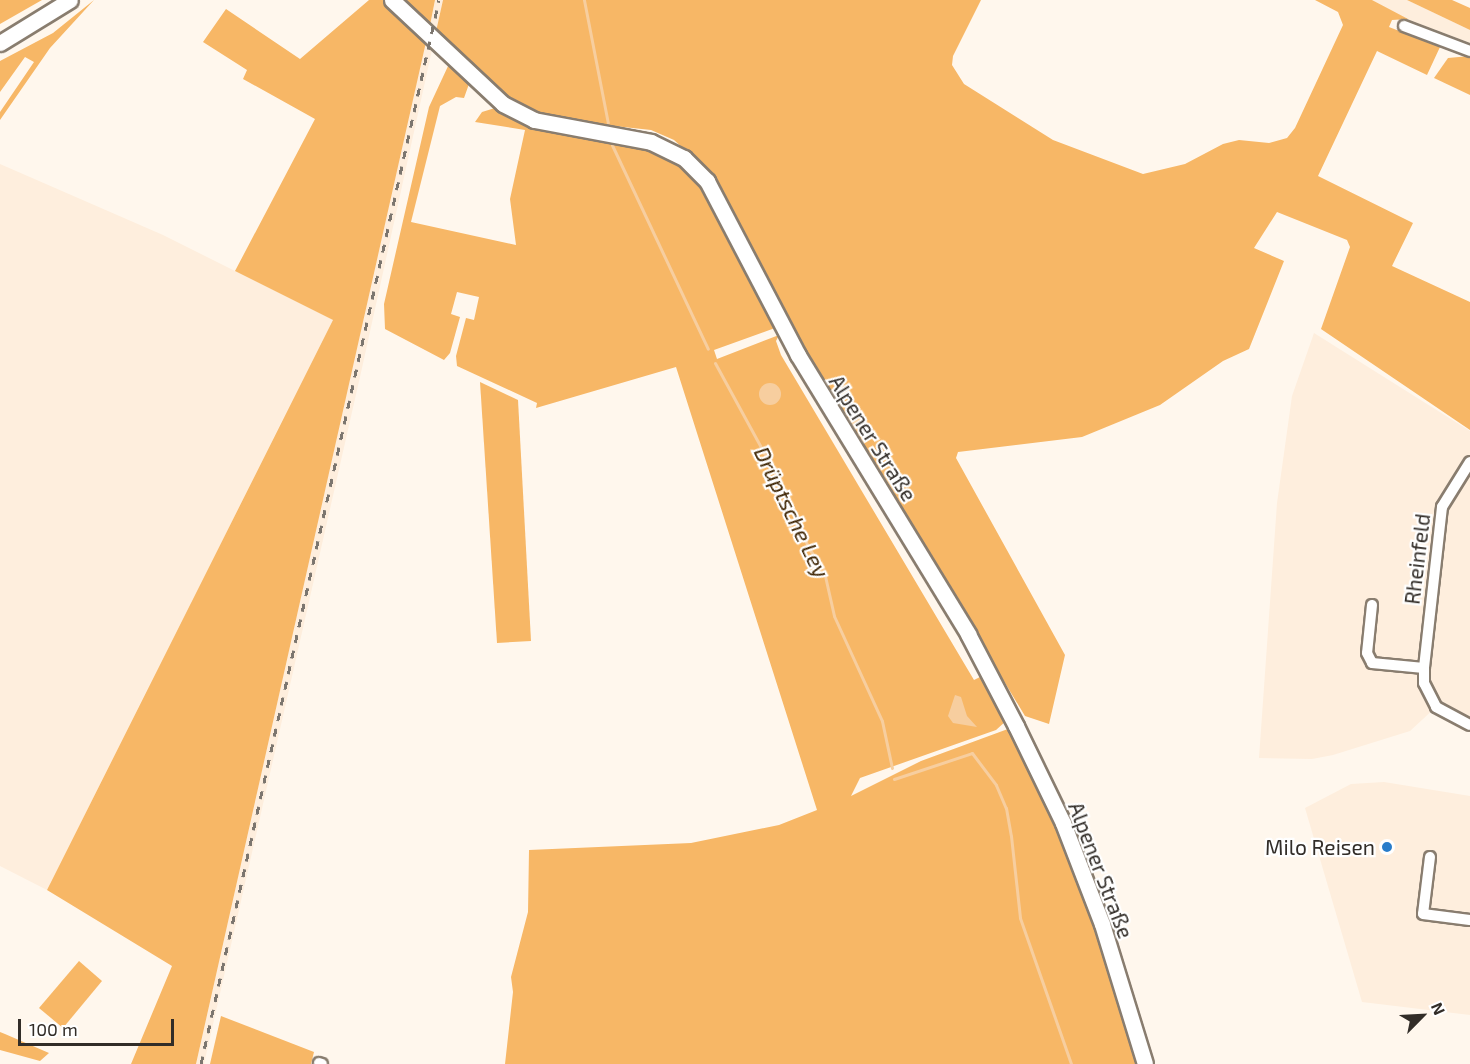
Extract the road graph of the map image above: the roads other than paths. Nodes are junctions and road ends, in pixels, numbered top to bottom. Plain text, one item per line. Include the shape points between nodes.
1 (70, 0) edge
2 (392, 0) edge
3 (1404, 26) dead end
4 (0, 43) edge
5 (1470, 51) edge
6 (1470, 462) edge
7 (1372, 605) dead end
8 (1424, 668) junction
9 (1470, 725) edge
10 (1430, 857) dead end
11 (1470, 920) edge
12 (1145, 1064) edge

1 - 4 street
2 - 12 street, Alpener Straße via 503,104 534,120 651,142 684,158 707,181 793,346 968,634 1016,726 1063,824 1102,924
3 - 5 street
6 - 8 street, Rheinfeld via 1442,507
7 - 8 street, Rheinfeld via 1367,653 1372,663
8 - 9 street, Rheinfeld via 1424,682 1436,707
10 - 11 street via 1423,914

